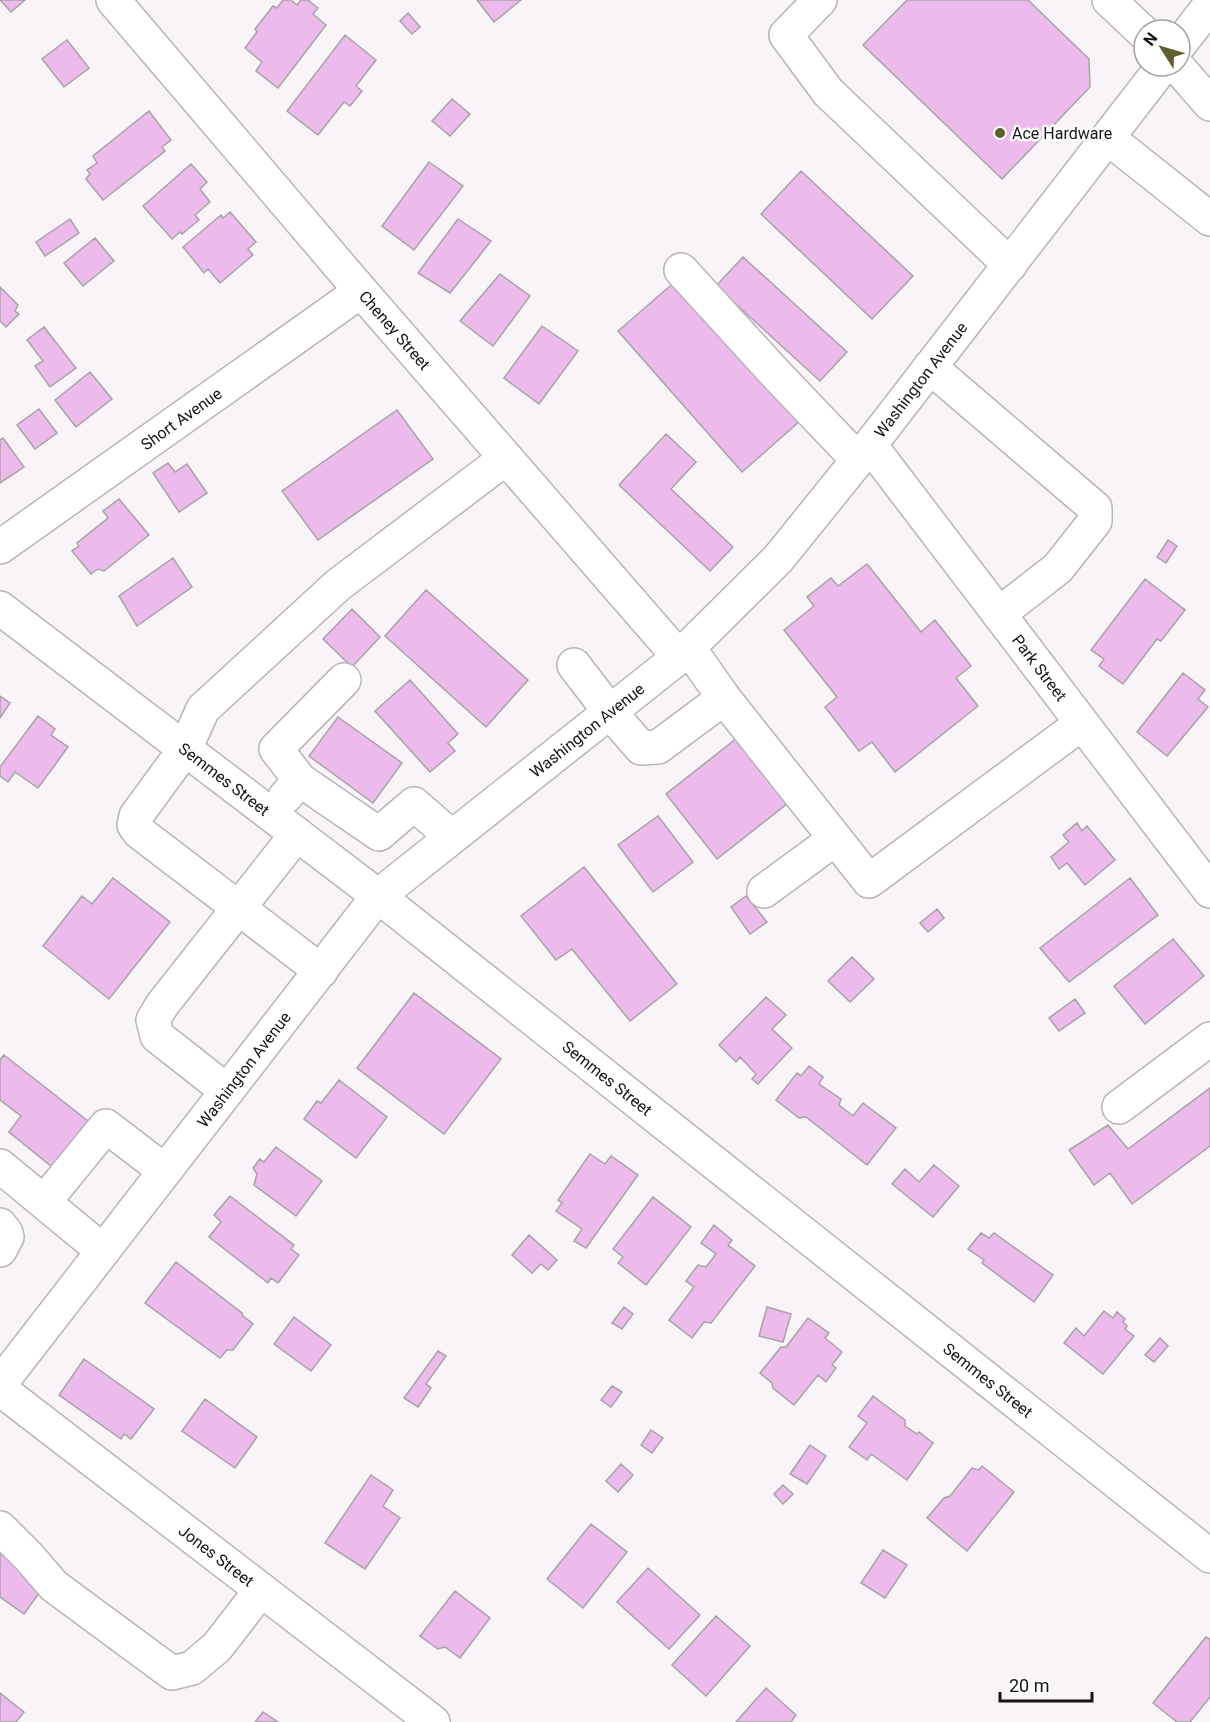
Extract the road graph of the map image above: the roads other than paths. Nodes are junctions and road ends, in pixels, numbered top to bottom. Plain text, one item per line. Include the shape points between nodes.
1 (113, 0) edge
2 (820, 0) edge
3 (1109, 0) edge
4 (1210, 5) edge
5 (1132, 22) edge
6 (1192, 28) edge
7 (1154, 78) edge
8 (1187, 78) edge
9 (1210, 104) edge
10 (1108, 138) junction
11 (1210, 219) edge
12 (1010, 265) junction
13 (681, 270) dead end
14 (361, 291) junction
15 (930, 368) junction
16 (864, 452) junction
17 (506, 458) junction
18 (0, 547) edge
19 (0, 608) edge
20 (999, 614) junction
21 (684, 653) junction
22 (574, 665) dead end
23 (344, 680) dead end
24 (724, 698) junction
25 (610, 712) junction
26 (1082, 724) junction
27 (185, 749) junction
28 (300, 780) junction
29 (270, 814) junction
30 (297, 834) junction
31 (452, 837) junction
32 (835, 839) junction
33 (764, 891) dead end
34 (1210, 891) edge
35 (378, 896) junction
36 (238, 908) junction
37 (321, 971) junction
38 (1210, 1039) edge
39 (227, 1091) junction
40 (1119, 1107) dead end
41 (0, 1166) edge
42 (165, 1171) junction
43 (44, 1202) junction
44 (0, 1226) edge
45 (0, 1250) edge
46 (103, 1251) junction
47 (0, 1384) edge
48 (0, 1389) edge
49 (0, 1528) edge
50 (1210, 1556) edge
51 (261, 1590) junction
52 (433, 1722) edge

1 - 14 street, Cheney Street
2 - 12 street via 786,35 828,92
3 - 5 street
4 - 6 street
7 - 10 street, Washington Avenue
8 - 9 street
10 - 11 street
10 - 12 street, Washington Avenue
12 - 15 street, Washington Avenue
13 - 16 street, Park Street via 776,374
14 - 17 street, Cheney Street
14 - 18 street, Short Avenue
15 - 16 street, Washington Avenue
15 - 20 street via 1095,508 1095,521 1058,568
16 - 20 street, Park Street
16 - 21 street, Washington Avenue via 778,559
17 - 21 street, Cheney Street
17 - 27 street via 338,585 203,709
19 - 27 street, Semmes Street
20 - 26 street, Park Street
21 - 24 street, Cheney Street
21 - 25 street, Washington Avenue
22 - 25 street
23 - 28 street via 276,749
24 - 25 street via 658,747 641,748
24 - 32 street, Cheney Street
25 - 31 street, Washington Avenue
26 - 32 street, Cheney Street via 869,881
26 - 34 street, Park Street
27 - 29 street, Semmes Street
27 - 36 street via 136,816 134,825
28 - 29 street
28 - 31 street via 379,834 414,804
29 - 30 street, Semmes Street
30 - 35 street, Semmes Street
30 - 36 street
31 - 35 street, Washington Avenue
32 - 33 street
35 - 37 street, Washington Avenue
35 - 50 street, Semmes Street
36 - 37 street
36 - 39 street via 153,1020 157,1036
37 - 39 street, Washington Avenue
38 - 40 street
39 - 42 street, Washington Avenue
41 - 43 street
42 - 43 street via 106,1126
42 - 46 street, Washington Avenue
43 - 46 street
44 - 45 street via 8,1237
46 - 47 street, Washington Avenue
48 - 51 street, Jones Street
49 - 51 street via 54,1586 172,1673 192,1668 217,1647
51 - 52 street, Jones Street

